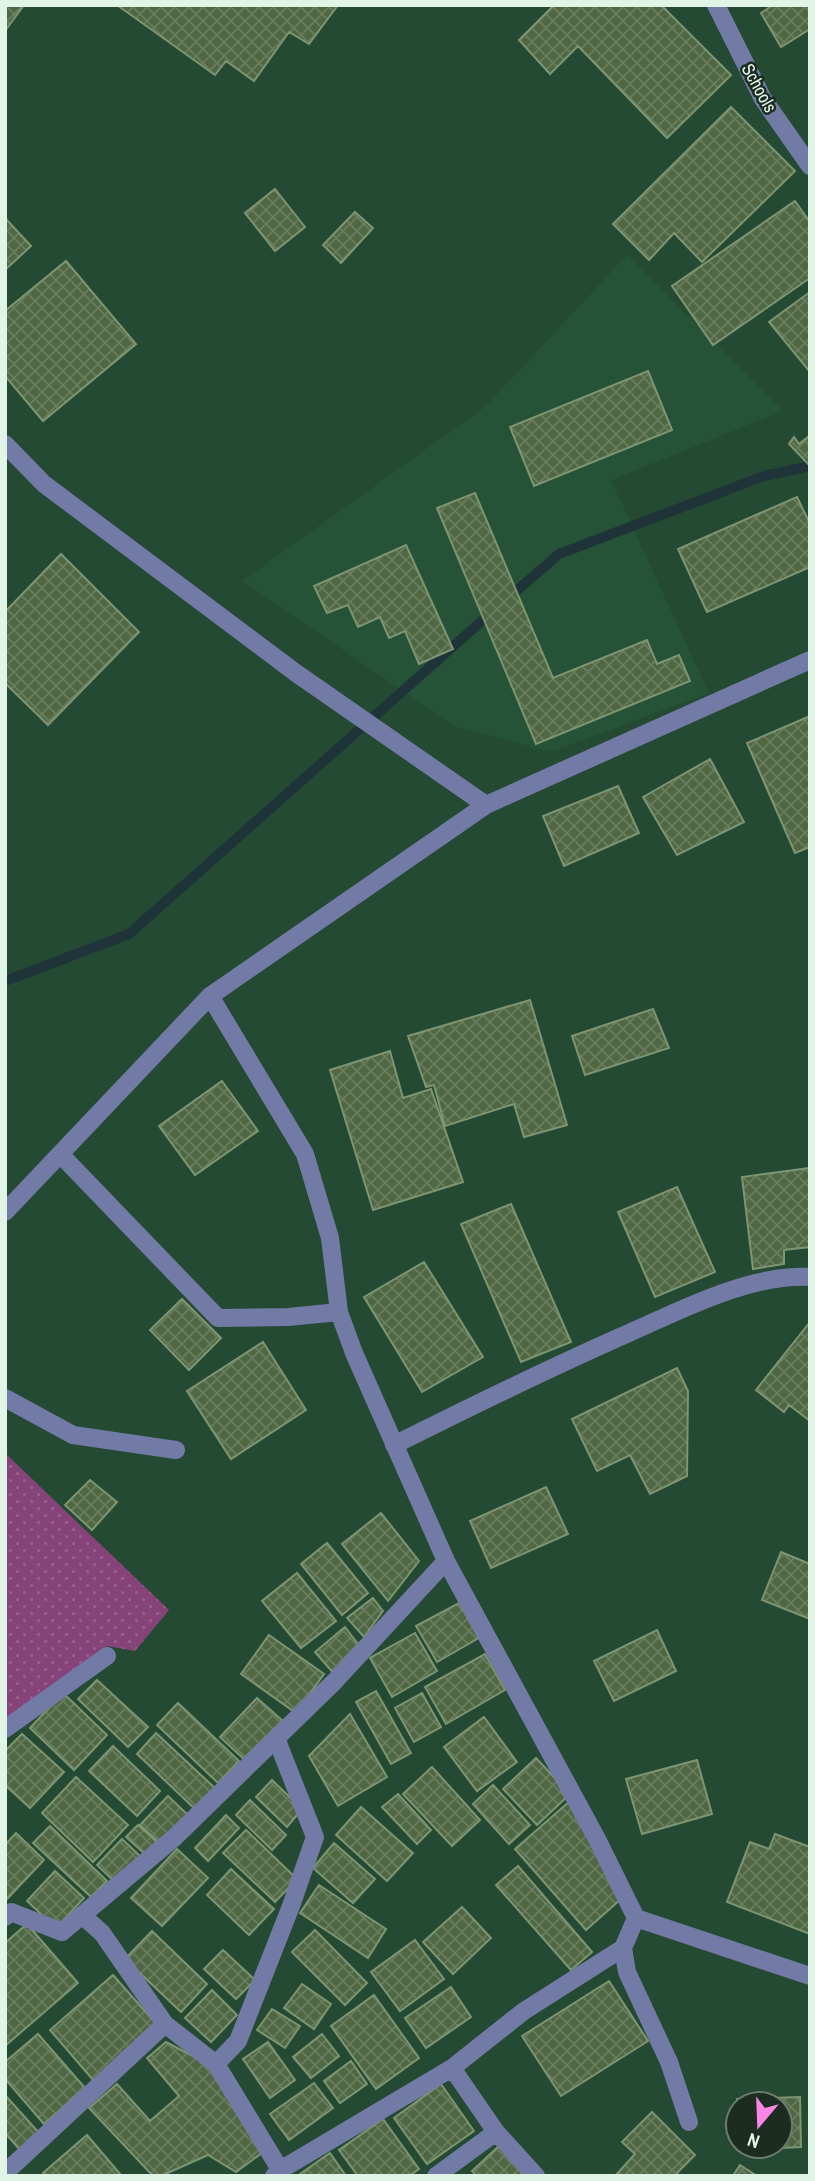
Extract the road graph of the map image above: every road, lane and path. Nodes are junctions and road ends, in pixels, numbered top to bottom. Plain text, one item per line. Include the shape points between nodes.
1 (716, 5) edge
2 (810, 166) edge
3 (5, 444) edge
4 (810, 660) edge
5 (486, 805) junction
6 (210, 996) junction
7 (60, 1154) junction
8 (5, 1212) edge
9 (810, 1277) edge
10 (339, 1312) junction
11 (5, 1398) edge
12 (394, 1445) junction
13 (176, 1450) dead end
14 (446, 1561) junction
15 (107, 1656) dead end
16 (5, 1729) edge
17 (276, 1738) junction
18 (83, 1916) junction
19 (5, 1917) edge
20 (636, 1918) junction
21 (623, 1948) junction
22 (810, 1976) edge
23 (165, 2024) junction
24 (216, 2064) junction
25 (452, 2068) junction
26 (689, 2122) dead end
27 (496, 2132) junction
28 (5, 2173) edge
29 (280, 2174) edge
30 (436, 2176) edge
31 (536, 2176) edge

1 - 2 street, Schools via 763,99
3 - 5 street via 44,484 296,673
4 - 5 street
5 - 6 street
6 - 7 street
6 - 10 street via 305,1154 330,1238
7 - 8 street
7 - 10 street via 219,1318
9 - 12 street via 790,1276 713,1296 518,1382
10 - 12 street
11 - 13 street via 73,1435
12 - 14 street
14 - 17 street
14 - 20 street
15 - 16 street
17 - 18 street via 174,1838
17 - 24 street via 315,1837 238,2040
18 - 19 street via 62,1932 11,1912
18 - 23 street via 102,1933
20 - 21 street
20 - 22 street
21 - 25 street via 524,2011
21 - 26 street via 626,1972 669,2062
23 - 24 street
23 - 28 street
24 - 29 street
25 - 27 street
25 - 29 street
27 - 30 street
27 - 31 street

